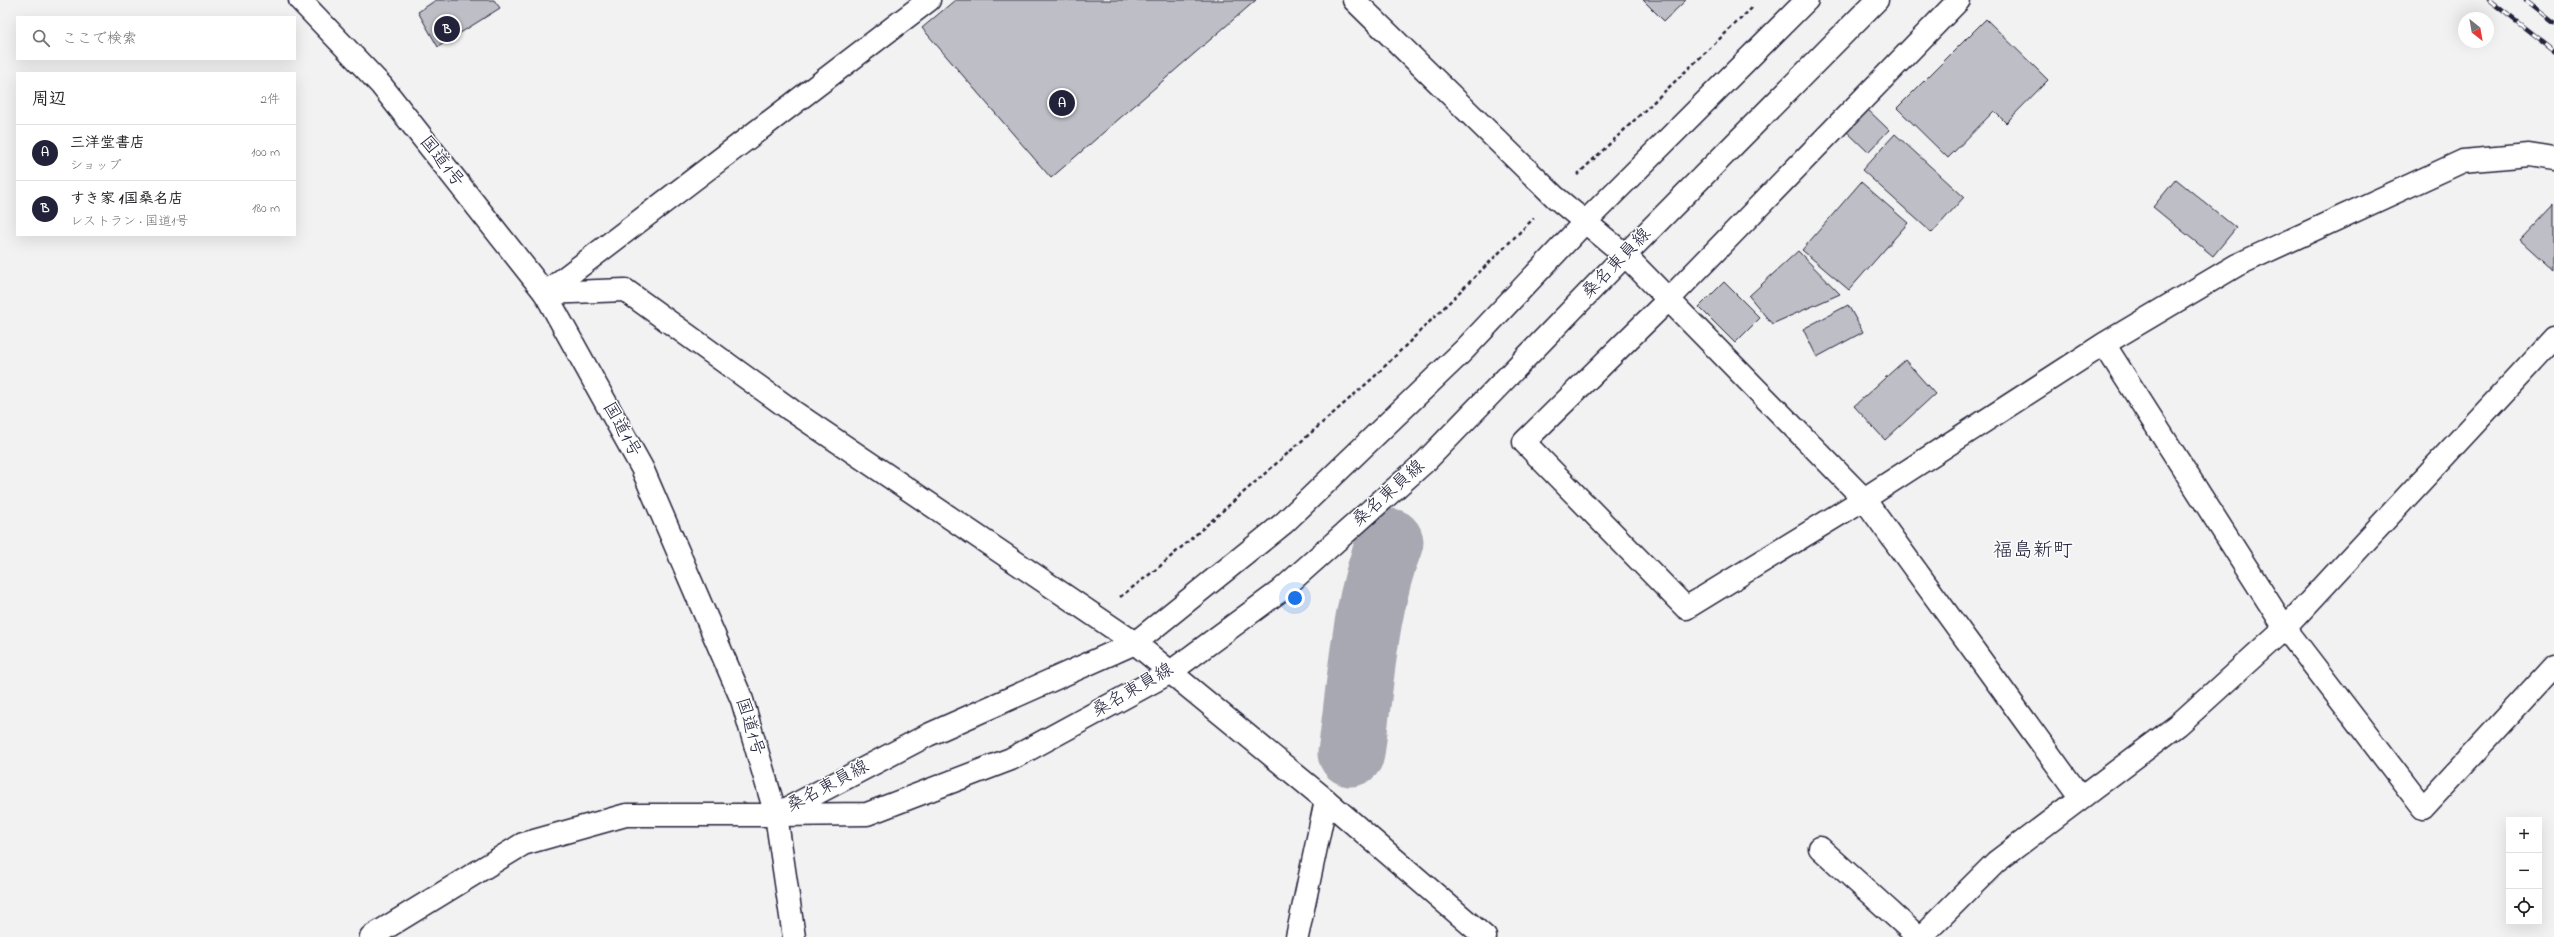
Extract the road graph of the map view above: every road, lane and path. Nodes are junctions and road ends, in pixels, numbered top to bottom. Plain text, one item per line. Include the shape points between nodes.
1 (300, 0) edge
2 (929, 0) edge
3 (1354, 0) edge
4 (1807, 0) edge
5 (1877, 0) edge
6 (1959, 0) edge
7 (1755, 6) dead end
8 (2554, 158) edge
9 (1555, 197) junction
10 (1584, 223) junction
11 (1624, 255) junction
12 (545, 293) junction
13 (1668, 300) junction
14 (2554, 338) edge
15 (2104, 344) junction
16 (1864, 499) junction
17 (1094, 617) junction
18 (2285, 628) junction
19 (1135, 643) junction
20 (2554, 666) edge
21 (1169, 673) junction
22 (2081, 798) junction
23 (1326, 800) junction
24 (776, 814) junction
25 (1820, 848) dead end
26 (371, 937) edge
27 (794, 937) edge
28 (1297, 937) edge
29 (1485, 937) edge
30 (1920, 937) edge

1 - 12 main road, 国道1号 via 381,85
2 - 12 main road
3 - 9 main road
4 - 10 main road, 桑名東員線
5 - 11 main road, 桑名東員線
6 - 13 main road
7 - 9 path
8 - 15 main road via 2529,155 2463,160 2237,265
9 - 10 main road
9 - 17 path via 1373,378 1158,568
10 - 11 main road
10 - 19 main road, 桑名東員線 via 1464,350 1284,523
11 - 13 main road
11 - 21 main road, 桑名東員線 via 1426,461 1280,592
12 - 17 main road via 624,290 790,410
12 - 24 main road, 国道1号 via 642,468 742,700
13 - 16 main road
13 - 16 main road via 1524,442 1686,608
14 - 18 main road
15 - 16 main road
15 - 18 main road
16 - 22 main road
17 - 19 main road
18 - 20 main road via 2423,808
18 - 22 main road via 2178,725
19 - 21 main road
19 - 24 main road, 桑名東員線 via 928,735
21 - 23 main road
21 - 24 main road, 桑名東員線 via 1011,759 867,814
22 - 30 main road via 1996,862
23 - 28 main road
23 - 29 main road
24 - 26 main road via 626,814 523,844
24 - 27 main road, 国道1号
25 - 30 main road

